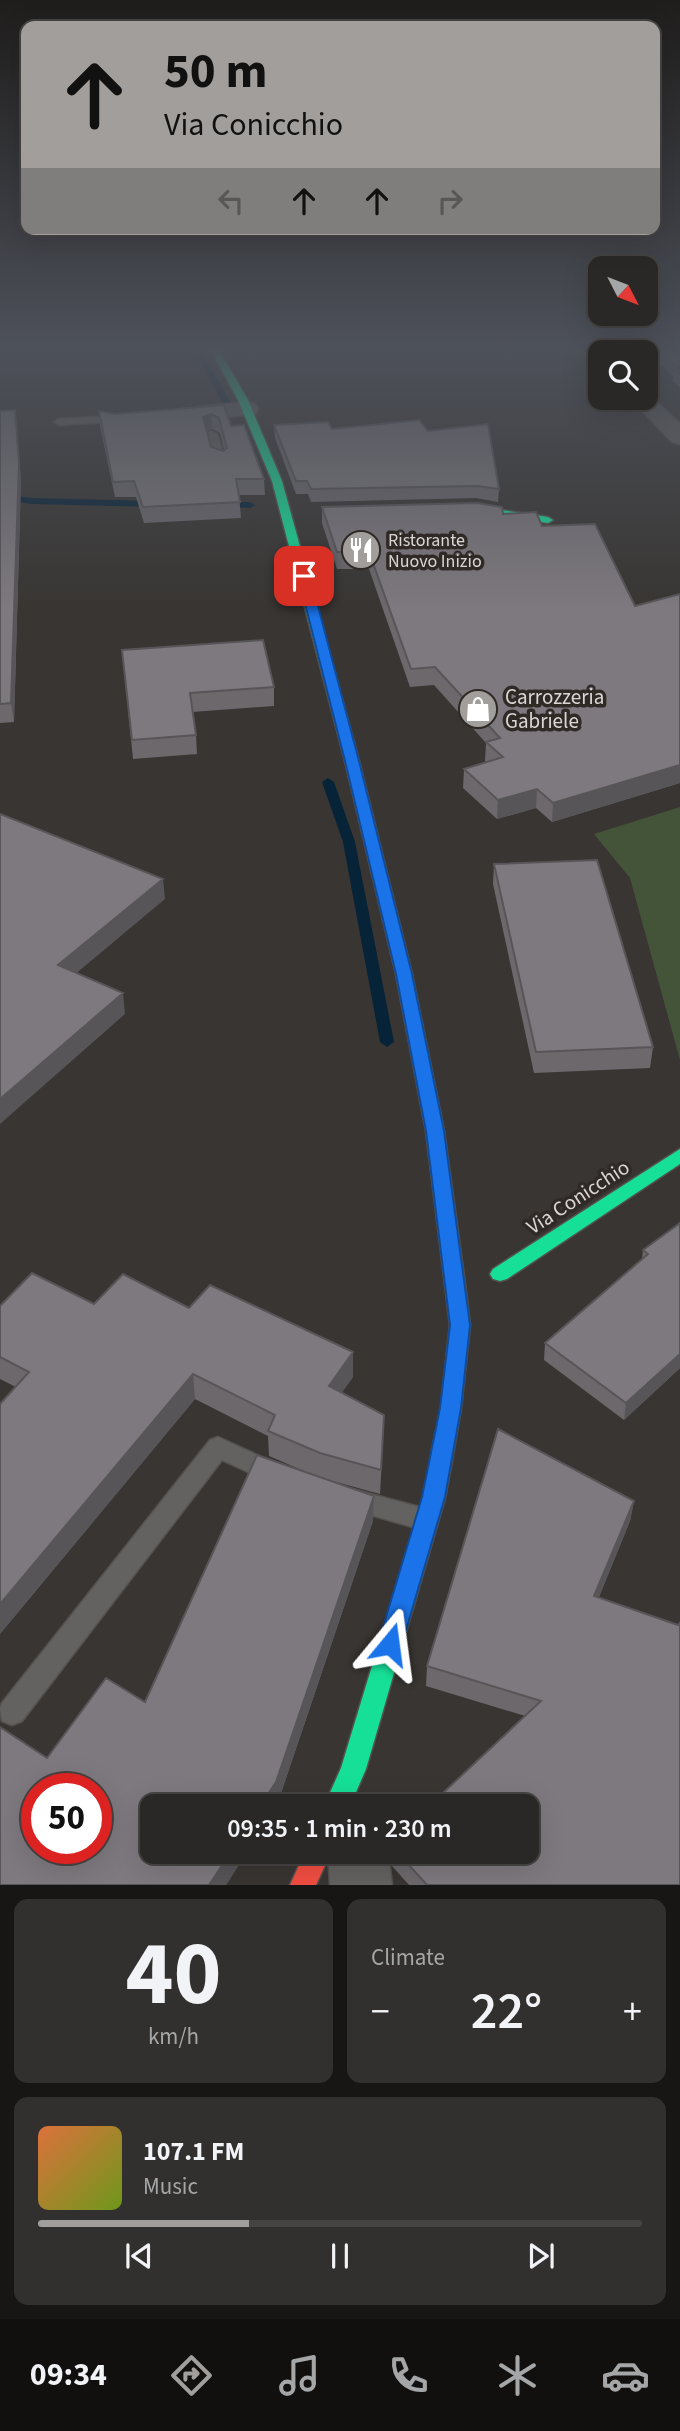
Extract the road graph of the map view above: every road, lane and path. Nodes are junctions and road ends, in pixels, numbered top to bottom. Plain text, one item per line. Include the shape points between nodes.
1 (212, 435) edge
2 (258, 435) edge
3 (220, 462) edge
4 (476, 509) edge
5 (548, 520) dead end
6 (680, 1154) edge
7 (500, 1274) dead end
8 (297, 1482) edge
9 (323, 1490) edge
10 (427, 1519) junction
11 (12, 1712) dead end
12 (348, 1794) edge
13 (313, 1864) edge
14 (359, 1864) edge
15 (303, 1885) edge
16 (361, 1885) edge

1 - 3 lane
2 - 10 main road via 293,513 404,974 435,1131 460,1325 451,1408
4 - 5 main road
6 - 7 main road, Via Conicchio
8 - 11 lane via 218,1447
9 - 10 lane
10 - 12 main road
13 - 15 main road
14 - 16 street

